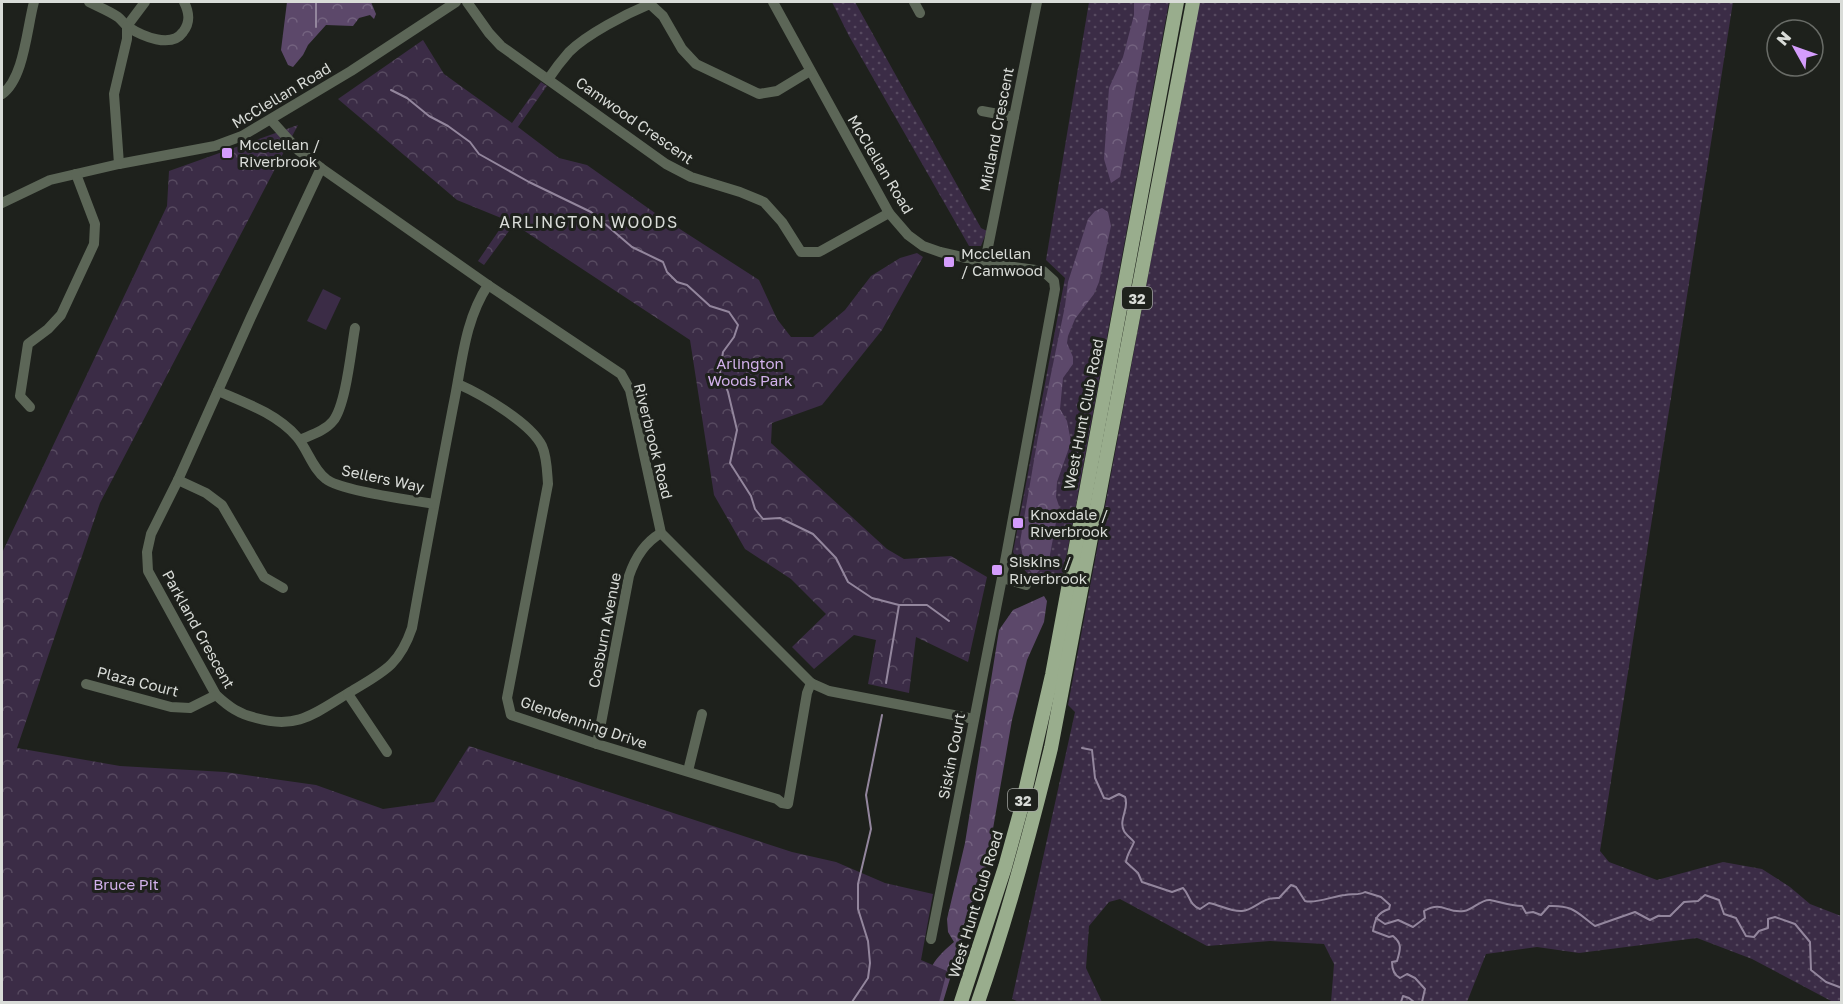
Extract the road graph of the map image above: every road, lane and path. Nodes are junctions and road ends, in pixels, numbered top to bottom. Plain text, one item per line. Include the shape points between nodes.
1 (34, 2) edge
2 (89, 2) edge
3 (145, 2) edge
4 (184, 2) edge
5 (456, 2) edge
6 (467, 2) edge
7 (773, 2) edge
8 (914, 2) edge
9 (1037, 2) edge
10 (1177, 2) edge
11 (1193, 2) edge
12 (920, 13) dead end
13 (127, 26) junction
14 (810, 71) junction
15 (549, 78) junction
16 (2, 94) edge
17 (982, 111) dead end
18 (1014, 117) junction
19 (271, 120) junction
20 (119, 164) junction
21 (321, 168) junction
22 (76, 174) junction
23 (2, 203) edge
24 (889, 213) junction
25 (985, 262) junction
26 (1054, 281) joint
27 (488, 285) junction
28 (355, 328) dead end
29 (458, 384) junction
30 (218, 391) junction
31 (30, 407) dead end
32 (300, 440) junction
33 (178, 480) junction
34 (434, 504) junction
35 (661, 534) junction
36 (1002, 578) junction
37 (1026, 585) dead end
38 (283, 588) dead end
39 (811, 683) junction
40 (86, 684) dead end
41 (348, 693) junction
42 (216, 695) junction
43 (702, 714) dead end
44 (974, 719) junction
45 (597, 744) junction
46 (387, 752) dead end
47 (688, 771) junction
48 (931, 939) dead end
49 (961, 1002) edge
50 (978, 1002) edge

1 - 16 street via 18,71
2 - 13 street
3 - 13 street
4 - 13 street via 189,20 180,36 160,40
5 - 19 street, McClellan Road
6 - 15 street, Camwood Crescent via 501,46
7 - 14 street, McClellan Road
8 - 12 street
9 - 18 street, Midland Crescent
10 - 49 main road, West Hunt Club Road / 32 via 1050,685 1010,848
11 - 50 main road, West Hunt Club Road / 32 via 1053,738 1027,844
13 - 20 street via 114,94
14 - 15 street via 777,91 759,94 696,64 682,49 663,16 650,4 583,41
14 - 24 street, McClellan Road
15 - 24 street, Camwood Crescent via 666,164 691,177 765,202 801,252 819,252
17 - 18 street
18 - 25 street, Midland Crescent
19 - 20 street, McClellan Road via 215,146
19 - 21 street, Riverbrook Road
20 - 22 street, McClellan Road
21 - 27 street, Riverbrook Road
21 - 30 street, Parkland Crescent
22 - 23 street, McClellan Road via 50,180
22 - 31 street via 95,224 94,244 61,315 28,344 20,396
24 - 25 street, McClellan Road via 923,246
25 - 26 street, McClellan Road via 1043,272
26 - 36 street, Siskin Court
27 - 29 street, Parkland Crescent via 464,342
27 - 35 street, Riverbrook Road via 621,374 630,390
28 - 32 street via 341,404 333,421
29 - 34 street, Parkland Crescent
29 - 45 street, Glendenning Drive via 524,425 543,447 546,465 548,484 507,698 511,715
30 - 32 street, Sellers Way via 287,425
30 - 33 street, Parkland Crescent
32 - 34 street, Sellers Way via 327,480 345,488
33 - 38 street via 222,505 264,577
33 - 42 street, Parkland Crescent via 151,534 148,571
34 - 41 street, Parkland Crescent via 406,646 396,662
35 - 39 street
35 - 45 street, Cosburn Avenue via 651,539 634,559
36 - 37 street
36 - 44 street, Siskin Court
39 - 44 street via 830,691
39 - 47 street, Glendenning Drive via 788,804
40 - 42 street, Plaza Court via 171,707 190,708
41 - 42 street, Parkland Crescent via 304,718 277,723 243,715
41 - 46 street
43 - 47 street
44 - 48 street, Siskin Court
45 - 47 street, Glendenning Drive

